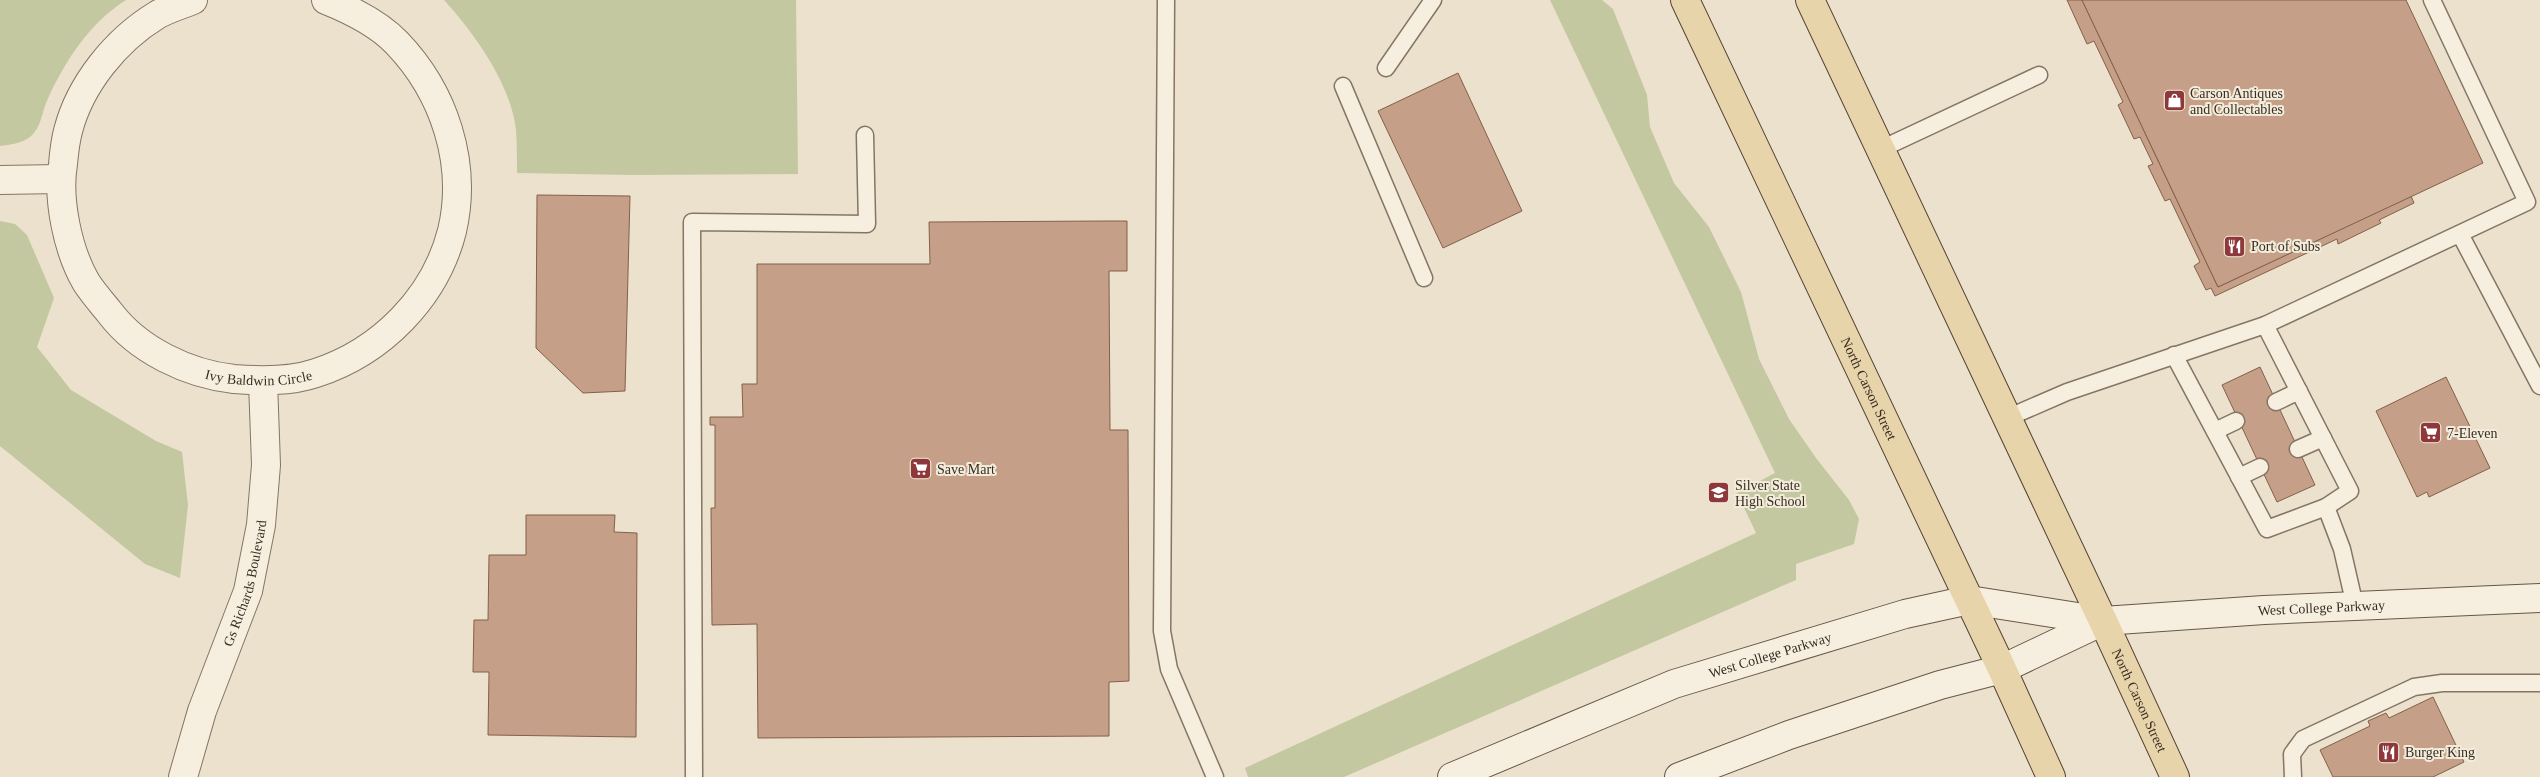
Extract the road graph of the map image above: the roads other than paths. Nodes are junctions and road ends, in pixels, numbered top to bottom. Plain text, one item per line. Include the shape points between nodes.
1 (192, 0) edge
2 (326, 0) edge
3 (1166, 0) edge
4 (1433, 0) edge
5 (1685, 0) edge
6 (1810, 0) edge
7 (2432, 0) edge
8 (1386, 68) dead end
9 (2039, 75) dead end
10 (1343, 86) dead end
11 (865, 135) dead end
12 (1881, 149) junction
13 (60, 179) junction
14 (0, 180) edge
15 (2460, 234) junction
16 (1424, 278) dead end
17 (2265, 325) junction
18 (2174, 355) junction
19 (263, 382) junction
20 (2540, 386) edge
21 (2299, 391) junction
22 (2276, 402) dead end
23 (2007, 418) junction
24 (2236, 421) dead end
25 (2215, 431) junction
26 (2323, 438) junction
27 (2298, 449) dead end
28 (2260, 467) dead end
29 (2239, 476) junction
30 (2326, 507) junction
31 (2540, 598) edge
32 (1969, 600) junction
33 (2355, 606) junction
34 (2103, 621) junction
35 (2002, 669) junction
36 (2540, 683) edge
37 (183, 777) edge
38 (694, 777) edge
39 (1215, 777) edge
40 (1452, 777) edge
41 (1679, 777) edge
42 (2050, 777) edge
43 (2175, 777) edge
44 (2293, 777) edge

1 - 13 street, Ivy Baldwin Circle via 158,14 118,44 88,84 68,130
2 - 19 street, Ivy Baldwin Circle via 353,11 395,41 428,81 449,128 457,180 452,231 433,279 418,300 402,321 362,354 314,374
3 - 39 lane via 1162,631 1169,669
4 - 8 lane
5 - 32 main road, North Carson Street
6 - 12 main road, North Carson Street
7 - 15 lane via 2527,202
9 - 12 lane
10 - 16 lane
11 - 38 lane via 867,224 692,222
12 - 23 main road, North Carson Street
13 - 14 street
13 - 19 street, Ivy Baldwin Circle via 66,232 86,281 118,323 160,356 210,376
15 - 17 lane
15 - 20 lane
17 - 18 lane
17 - 21 lane
18 - 23 lane via 2067,392
18 - 25 lane
19 - 37 street, Gs Richards Boulevard via 266,465 261,525 248,591 202,711
21 - 22 lane
21 - 26 lane
23 - 34 main road, North Carson Street
24 - 25 lane
25 - 29 lane
26 - 27 lane
26 - 30 lane via 2350,491
28 - 29 lane
29 - 30 lane via 2267,529
30 - 33 lane via 2342,549
31 - 33 street, West College Parkway
32 - 34 street, West College Parkway
32 - 35 main road, North Carson Street
32 - 40 street, West College Parkway via 1905,614 1674,684
33 - 34 street, West College Parkway
34 - 35 street, West College Parkway
34 - 43 main road, North Carson Street
35 - 41 street, West College Parkway via 1940,685 1789,735
35 - 42 main road, North Carson Street
36 - 44 lane via 2442,683 2414,687 2303,739 2292,754

